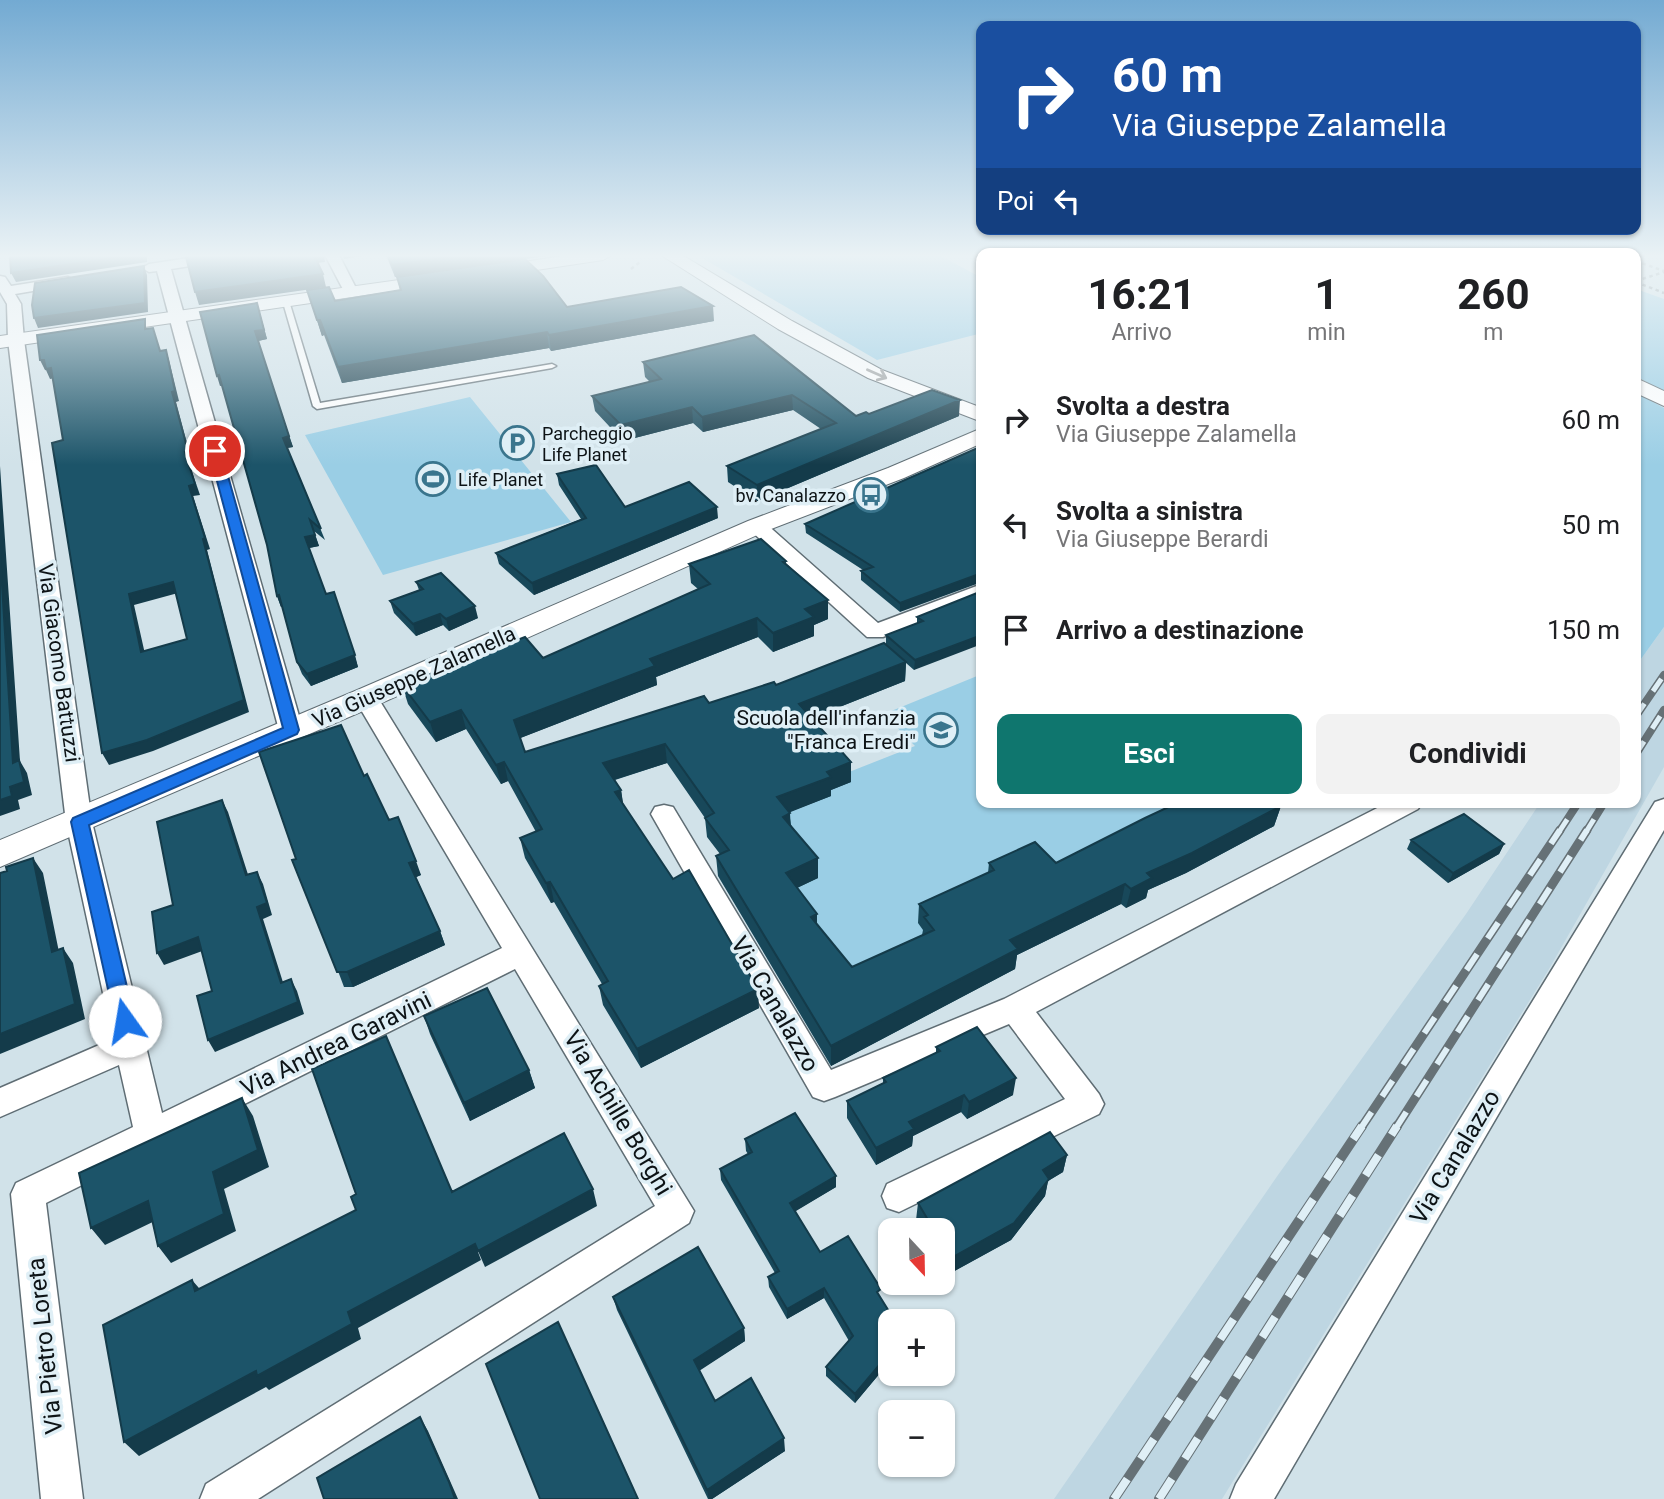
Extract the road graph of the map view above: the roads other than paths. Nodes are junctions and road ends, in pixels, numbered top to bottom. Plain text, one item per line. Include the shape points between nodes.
1 (122, 325) edge
2 (180, 325) edge
3 (292, 325) edge
4 (783, 325) edge
5 (8, 341) edge
6 (552, 366) dead end
7 (1641, 387) edge
8 (1664, 400) edge
9 (976, 414) edge
10 (976, 424) edge
11 (976, 438) edge
12 (976, 443) edge
13 (896, 473) junction
14 (788, 513) junction
15 (757, 526) junction
16 (976, 592) edge
17 (366, 698) junction
18 (291, 730) junction
19 (1399, 808) edge
20 (664, 814) dead end
21 (1663, 814) edge
22 (79, 822) junction
23 (0, 854) edge
24 (520, 953) junction
25 (1015, 1007) junction
26 (131, 1045) junction
27 (0, 1102) edge
28 (151, 1135) junction
29 (27, 1194) joint
30 (899, 1196) dead end
31 (62, 1499) edge
32 (221, 1499) edge
33 (1251, 1499) edge

1 - 5 street
2 - 18 street
3 - 6 lane via 317,406
4 -> 9 street via 876,374
5 - 22 street, Via Giacomo Battuzzi
7 - 8 street
10 - 14 street, Via Giuseppe Zalamella
11 - 13 street, Via Giuseppe Zalamella
12 - 13 street
13 - 14 street, Via Giuseppe Zalamella
14 - 15 street, Via Giuseppe Zalamella
15 - 16 street via 875,632
15 - 17 street, Via Giuseppe Zalamella
17 - 18 street, Via Giuseppe Zalamella
17 - 24 street, Via Achille Borghi
18 - 22 street, Via Giuseppe Zalamella
19 - 25 street, Via Canalazzo
20 - 25 street, Via Canalazzo via 824,1087
21 - 33 street, Via Canalazzo
22 - 23 street, Via Giuseppe Zalamella
22 - 26 street, Via Giacomo Battuzzi
24 - 28 street, Via Andrea Garavini
24 - 32 street, Via Achille Borghi via 677,1211
25 - 30 street via 1088,1104
26 - 27 street
26 - 28 street
28 - 29 street, Via Andrea Garavini
29 - 31 street, Via Pietro Loreta

